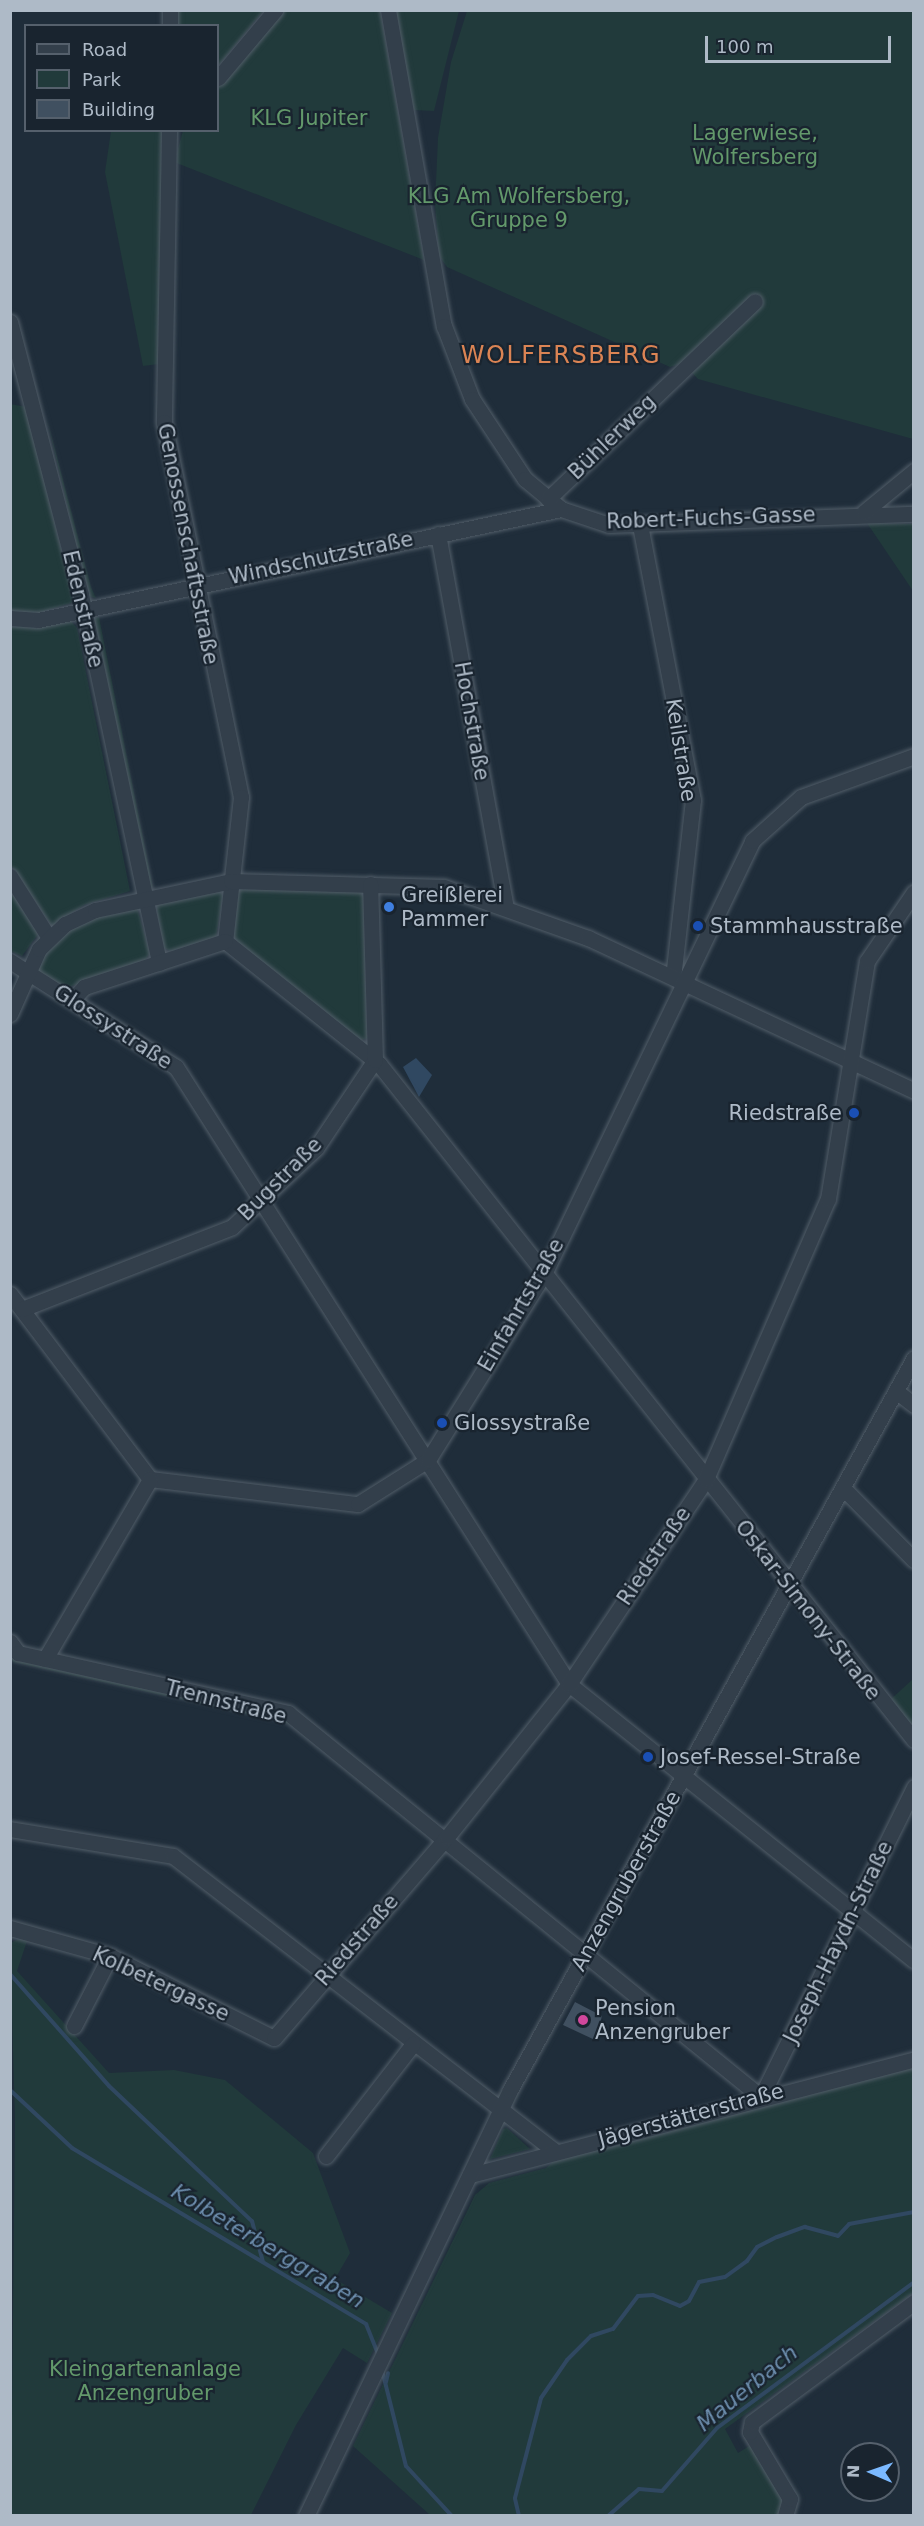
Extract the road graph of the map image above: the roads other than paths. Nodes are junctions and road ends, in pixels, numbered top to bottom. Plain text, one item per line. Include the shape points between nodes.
1 (275, 10) edge
2 (388, 10) edge
3 (219, 77) edge
4 (169, 132) edge
5 (755, 301) dead end
6 (10, 322) edge
7 (914, 471) edge
8 (548, 499) junction
9 (561, 508) junction
10 (864, 512) junction
11 (914, 514) edge
12 (640, 525) junction
13 (438, 534) junction
14 (194, 585) junction
15 (84, 608) junction
16 (10, 618) edge
17 (914, 756) edge
18 (10, 876) edge
19 (231, 881) junction
20 (370, 884) junction
21 (914, 892) edge
22 (145, 898) junction
23 (506, 907) junction
24 (49, 938) junction
25 (225, 941) junction
26 (10, 961) edge
27 (159, 963) junction
28 (26, 971) junction
29 (678, 979) junction
30 (72, 999) junction
31 (10, 1014) edge
32 (375, 1060) junction
33 (851, 1062) junction
34 (914, 1091) edge
35 (261, 1200) junction
36 (544, 1274) junction
37 (10, 1294) edge
38 (22, 1309) junction
39 (914, 1358) edge
40 (896, 1391) junction
41 (914, 1405) edge
42 (428, 1460) junction
43 (150, 1479) junction
44 (705, 1479) junction
45 (843, 1488) junction
46 (914, 1560) edge
47 (789, 1585) junction
48 (10, 1642) edge
49 (45, 1659) junction
50 (569, 1684) junction
51 (914, 1740) edge
52 (683, 1777) junction
53 (914, 1786) edge
54 (10, 1829) edge
55 (447, 1837) junction
56 (853, 1913) junction
57 (10, 1928) edge
58 (586, 1952) junction
59 (110, 1956) junction
60 (914, 1960) edge
61 (324, 1977) junction
62 (74, 2026) dead end
63 (274, 2038) joint
64 (413, 2044) junction
65 (914, 2059) edge
66 (761, 2097) junction
67 (501, 2109) junction
68 (555, 2151) junction
69 (326, 2156) dead end
70 (470, 2175) junction
71 (914, 2302) edge
72 (306, 2516) edge
73 (785, 2516) edge

1 - 3 street
2 - 8 street, Robert-Fuchs-Gasse via 438,302 460,374 501,449
4 - 14 street, Genossenschaftsstraße via 164,422
5 - 8 street, Bühlerweg
6 - 15 street, Edenstraße
7 - 10 street
8 - 9 street, Robert-Fuchs-Gasse
9 - 12 street, Robert-Fuchs-Gasse via 596,522
9 - 13 street, Windschutzstraße
10 - 11 street, Robert-Fuchs-Gasse
10 - 12 street, Robert-Fuchs-Gasse
12 - 29 street, Keilstraße via 693,800
13 - 14 street, Windschutzstraße
13 - 23 street, Hochstraße
14 - 15 street, Windschutzstraße
14 - 19 street, Genossenschaftsstraße via 241,797
15 - 16 street, Windschutzstraße via 38,620
15 - 22 street, Edenstraße
17 - 29 street, Einfahrtstraße via 828,785 766,824 742,854
18 - 24 street
19 - 20 street
19 - 22 street
19 - 25 street, Genossenschaftsstraße
20 - 23 street via 444,887
20 - 32 street
21 - 33 street, Riedstraße via 867,961
22 - 24 street via 83,914
22 - 27 street, Edenstraße
23 - 29 street
24 - 28 street
25 - 27 street
25 - 32 street
26 - 28 street, Glossystraße
27 - 30 street via 84,987
28 - 30 street, Glossystraße
28 - 31 street
29 - 33 street
29 - 36 street, Einfahrtstraße
30 - 35 street, Glossystraße via 176,1067
32 - 35 street, Bugstraße via 316,1148
32 - 36 street
33 - 34 street
33 - 44 street, Riedstraße via 828,1199
35 - 38 street, Bugstraße via 230,1227
35 - 42 street, Glossystraße
36 - 42 street, Einfahrtstraße
36 - 44 street
37 - 38 street
38 - 43 street
39 - 40 street, Anzengruberstraße
40 - 41 street
40 - 45 street, Anzengruberstraße
42 - 43 street, Einfahrtstraße via 351,1506
42 - 50 street, Glossystraße
43 - 49 street
44 - 47 street, Oskar-Simony-Straße
44 - 50 street, Riedstraße
45 - 46 street
45 - 47 street, Anzengruberstraße
47 - 51 street, Oskar-Simony-Straße
47 - 52 street, Anzengruberstraße
48 - 49 street, Trennstraße via 18,1653
49 - 55 street, Trennstraße via 288,1713
50 - 52 street
50 - 55 street, Riedstraße
52 - 56 street
52 - 58 street, Anzengruberstraße
53 - 56 street, Joseph-Haydn-Straße
54 - 61 street via 173,1856
55 - 58 street, Trennstraße
55 - 61 street, Riedstraße
56 - 60 street
56 - 66 street, Joseph-Haydn-Straße
57 - 59 street, Kolbetergasse
58 - 66 street, Trennstraße
58 - 67 street, Anzengruberstraße
59 - 62 street
59 - 63 street, Kolbetergasse
61 - 63 street, Riedstraße
61 - 64 street
64 - 67 street
64 - 69 street
65 - 66 street, Jägerstätterstraße
66 - 68 street, Jägerstätterstraße
67 - 68 street
67 - 70 street, Anzengruberstraße
68 - 70 street, Jägerstätterstraße
70 - 72 street, Anzengruberstraße
71 - 73 street via 752,2422 750,2432 790,2499

